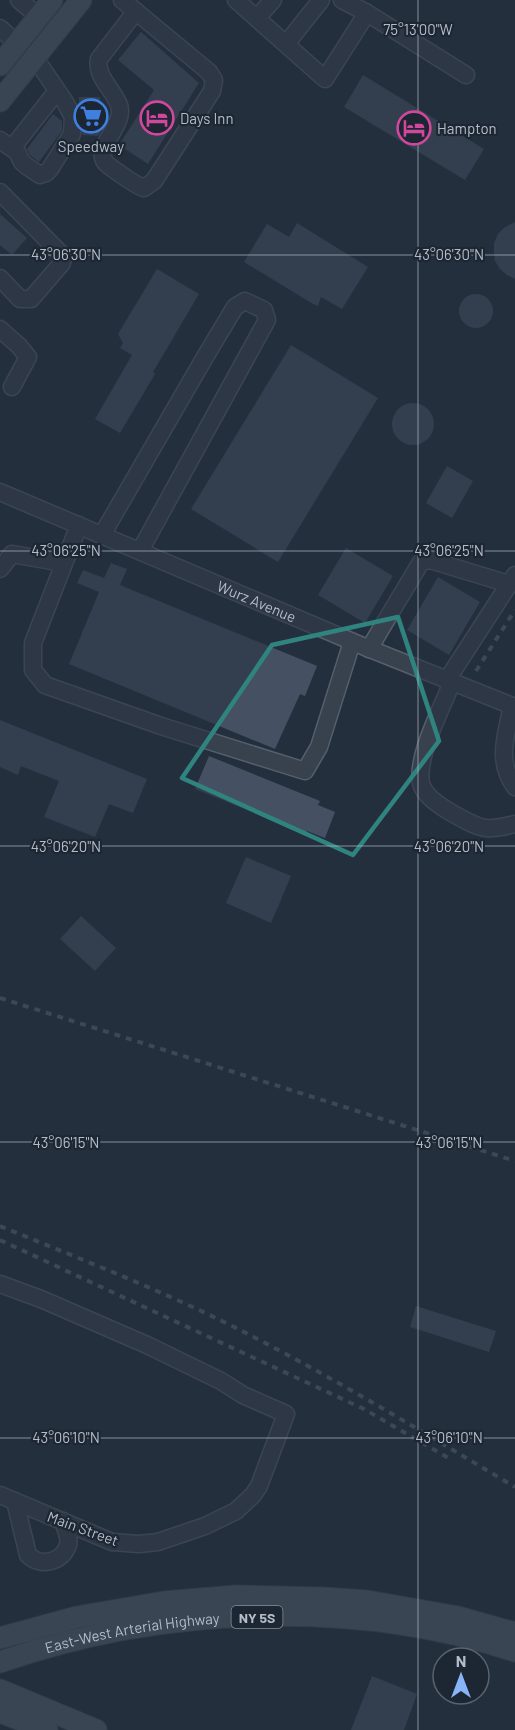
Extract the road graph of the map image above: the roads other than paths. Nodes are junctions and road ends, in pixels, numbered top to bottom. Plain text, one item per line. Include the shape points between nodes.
1 (20, 0) edge
2 (52, 0) edge
3 (81, 0) edge
4 (122, 0) edge
5 (236, 0) edge
6 (273, 0) edge
7 (321, 0) edge
8 (342, 0) edge
9 (136, 11) junction
10 (367, 13) junction
11 (39, 17) junction
12 (256, 18) junction
13 (0, 28) edge
14 (17, 44) junction
15 (286, 44) junction
16 (34, 58) junction
17 (0, 65) edge
18 (466, 75) dead end
19 (57, 91) junction
20 (0, 101) edge
21 (6, 144) edge
22 (0, 192) edge
23 (0, 278) edge
24 (0, 328) edge
25 (12, 387) dead end
26 (0, 492) edge
27 (79, 525) junction
28 (102, 535) junction
29 (140, 551) junction
30 (63, 563) junction
31 (0, 569) edge
32 (512, 580) edge
33 (352, 642) junction
34 (369, 649) junction
35 (449, 681) junction
36 (514, 707) edge
37 (515, 787) edge
38 (515, 824) edge
39 (0, 1284) edge
40 (7, 1498) edge
41 (63, 1521) junction
42 (515, 1632) edge
43 (0, 1638) edge
44 (515, 1651) edge
45 (0, 1662) edge
46 (0, 1690) edge
47 (0, 1712) edge
48 (47, 1730) edge
49 (96, 1730) edge

1 - 11 street
2 - 11 main road
3 - 16 main road
4 - 9 street
5 - 12 street
6 - 12 street
7 - 15 street
8 - 10 street
9 - 9 street via 97,66 121,116 102,156 105,163 144,188 154,181 212,91 214,80
10 - 15 street via 325,79
10 - 18 street
11 - 14 main road
12 - 15 street
13 - 14 street
14 - 17 main road
16 - 19 street
16 - 20 main road
19 - 21 street
19 - 21 street via 73,117 74,126 50,169 40,175
22 - 23 street via 63,259 31,299 20,299
24 - 25 street via 28,357
26 - 27 street, Wurz Avenue
27 - 28 street, Wurz Avenue
27 - 30 street
28 - 29 street, Wurz Avenue
28 - 29 street via 235,307 244,301 264,310 267,320
29 - 33 street, Wurz Avenue
30 - 31 street via 12,554
30 - 33 street via 33,643 33,670 45,685 305,771 319,747
32 - 34 street via 430,560 421,562
32 - 35 street
33 - 34 street, Wurz Avenue
34 - 35 street, Wurz Avenue
35 - 36 street, Wurz Avenue
35 - 38 street via 425,748 421,784 427,794 460,818 486,829
36 - 37 street via 503,759
39 - 41 street, Main Street via 147,1345 286,1414 253,1495 236,1511 205,1526 158,1542 139,1544 112,1542
40 - 41 street, Main Street
40 - 41 street via 28,1555 41,1563 49,1562 68,1546
42 - 43 main road, East-West Arterial Highway / NY 5S via 367,1601 236,1596 164,1602 77,1617
44 - 45 main road, East-West Arterial Highway / NY 5S via 450,1633 379,1621 310,1616 234,1617 145,1625
46 - 49 main road
47 - 48 main road

